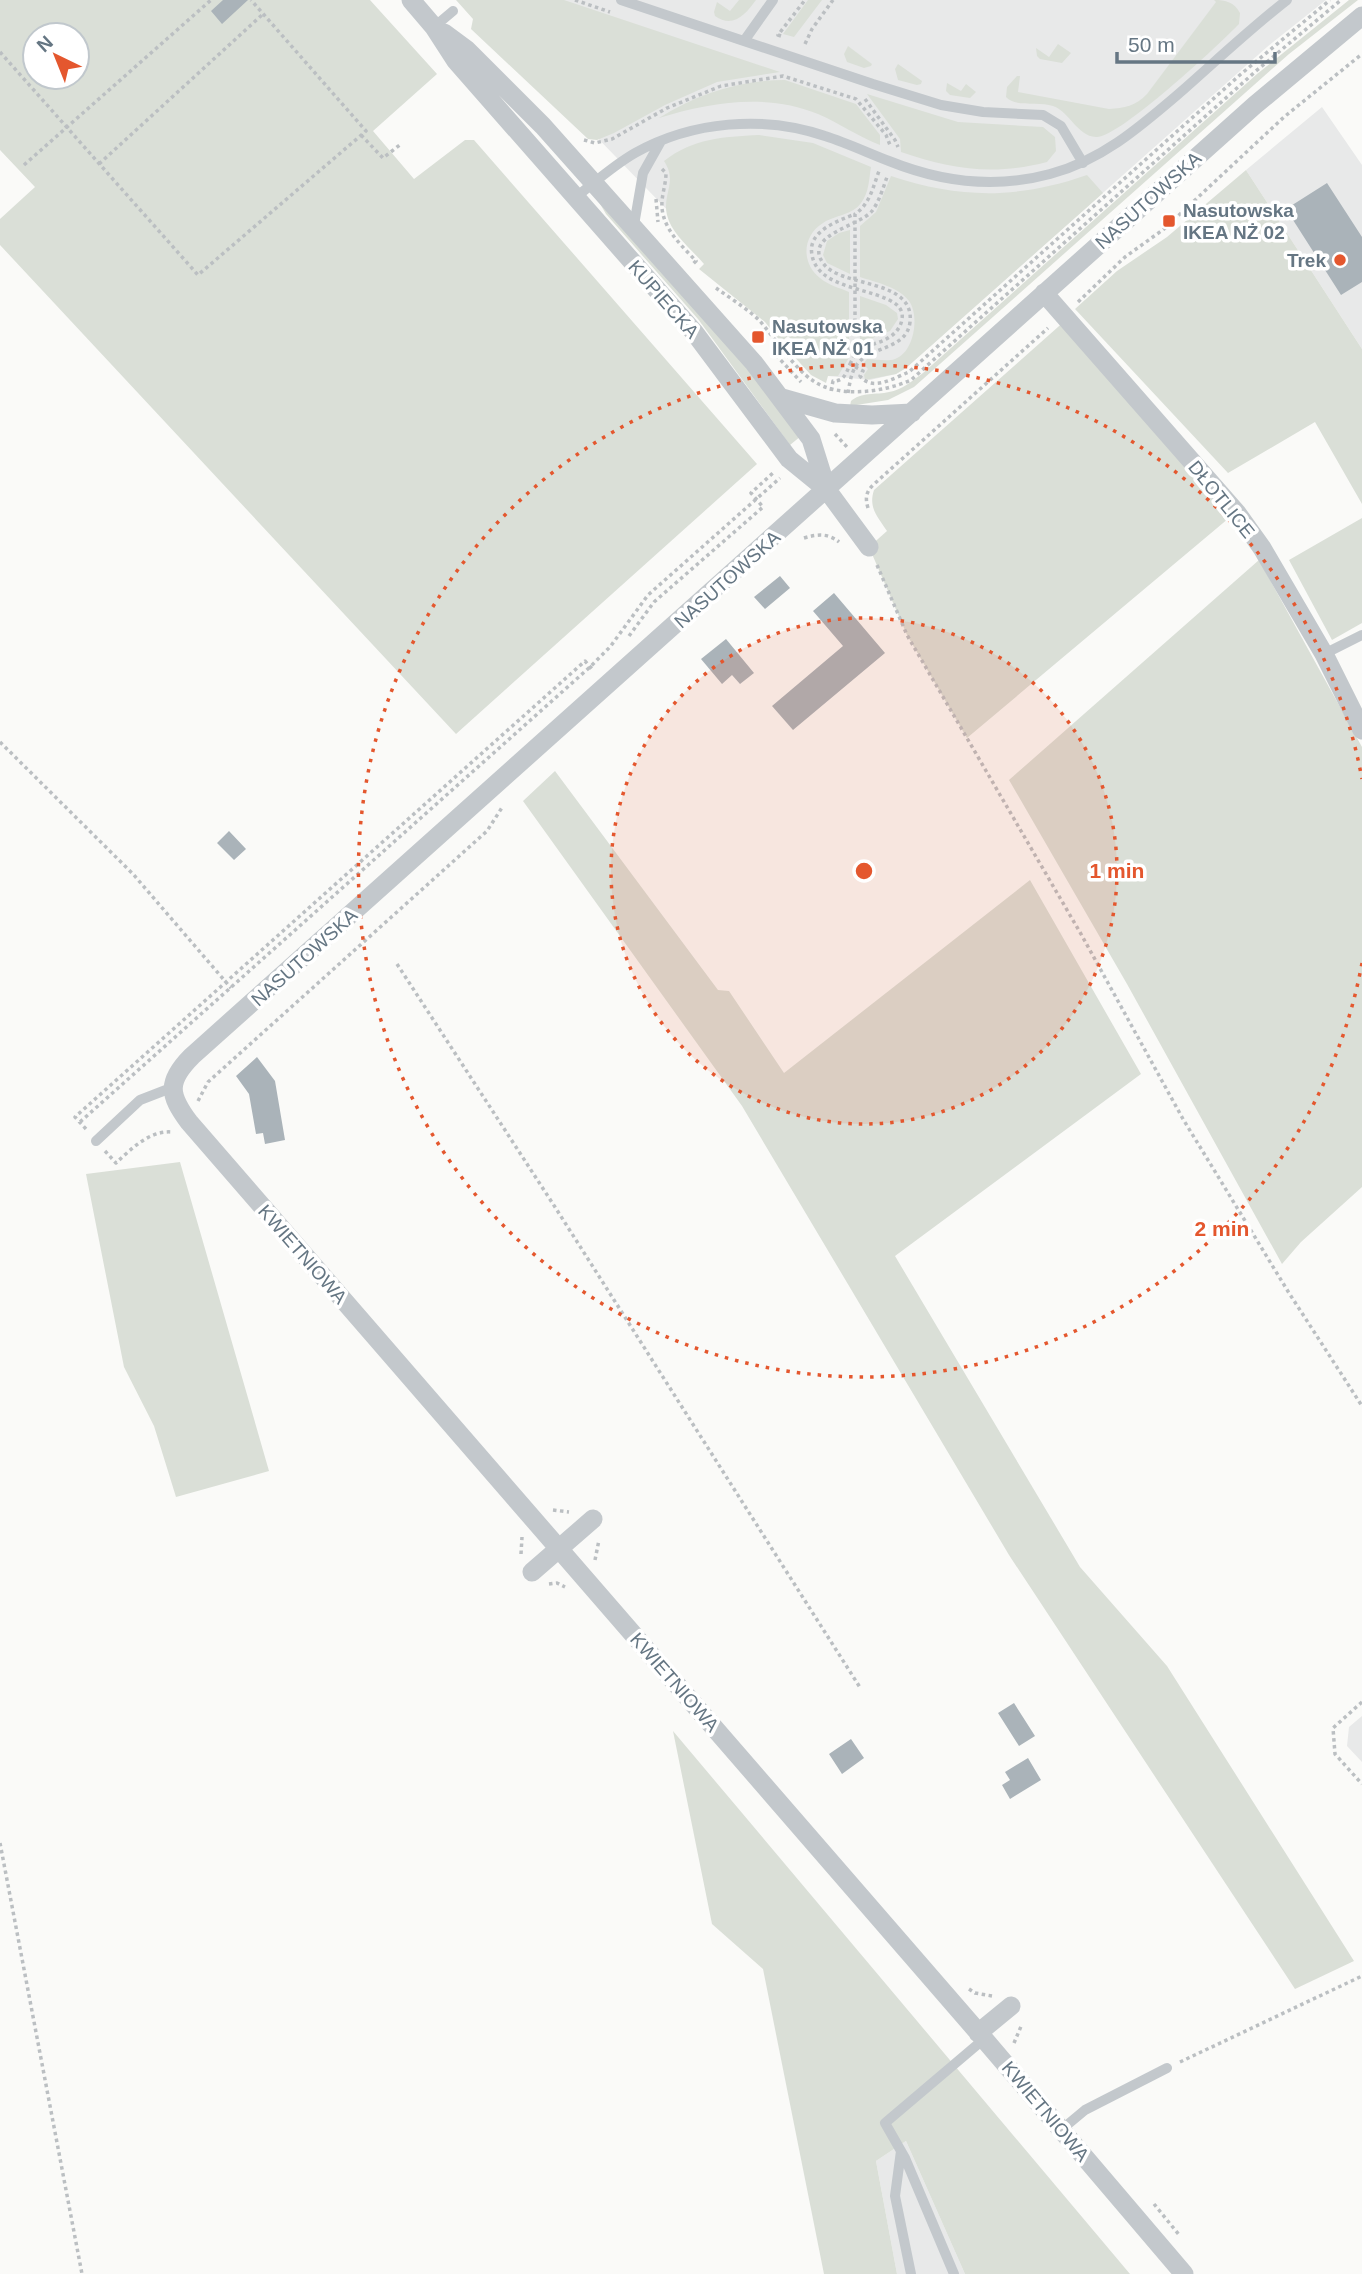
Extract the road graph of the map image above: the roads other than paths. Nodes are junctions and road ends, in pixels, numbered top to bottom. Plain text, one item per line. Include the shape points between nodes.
1 (411, 0) edge
2 (621, 0) edge
3 (773, 0) edge
4 (1287, 0) edge
5 (453, 11) dead end
6 (1362, 16) edge
7 (434, 27) junction
8 (744, 41) junction
9 (661, 141) junction
10 (1083, 163) junction
11 (595, 182) junction
12 (576, 197) junction
13 (634, 225) junction
14 (1044, 293) junction
15 (782, 398) junction
16 (912, 413) junction
17 (827, 490) junction
18 (869, 547) road end
19 (1362, 635) edge
20 (1324, 654) junction
21 (1362, 730) edge
22 (171, 1088) junction
23 (96, 1141) dead end
24 (593, 1519) dead end
25 (559, 1549) junction
26 (532, 1572) dead end
27 (1011, 2006) dead end
28 (981, 2036) junction
29 (1167, 2068) road end
30 (1061, 2130) junction
31 (901, 2151) junction
32 (911, 2274) edge
33 (954, 2274) edge
34 (1184, 2274) edge

1 - 7 street, KUPIECKA
2 - 8 lane
3 - 8 lane
4 - 10 lane via 1139,128
5 - 7 lane
6 - 14 street, NASUTOWSKA via 1290,74
7 - 11 street, KUPIECKA via 467,50
7 - 12 street, KUPIECKA via 456,61
8 - 10 lane via 941,105 1044,116 1062,126
9 - 10 lane via 733,124 768,125 823,135 892,163 951,180 989,182 1041,176
9 - 11 lane via 635,153
9 - 13 lane via 638,191
11 - 12 lane
11 - 13 street, KUPIECKA
12 - 17 street, KUPIECKA via 694,332 783,452
13 - 15 street, KUPIECKA
14 - 16 street, NASUTOWSKA
14 - 20 street, DŁOTLICE via 1237,513
15 - 16 street via 845,414
15 - 17 street, KUPIECKA via 815,446
16 - 17 street, NASUTOWSKA
17 - 18 street
17 - 22 street, NASUTOWSKA via 182,1066
19 - 20 lane
20 - 21 street, DŁOTLICE
22 - 23 lane via 141,1100
22 - 25 street, KWIETNIOWA via 189,1122
24 - 25 street
25 - 26 street
25 - 28 street, KWIETNIOWA
27 - 28 street
28 - 30 street, KWIETNIOWA
28 - 31 lane via 886,2123
29 - 30 lane via 1084,2110
30 - 34 street, KWIETNIOWA
31 - 32 lane via 895,2196
31 - 33 lane

